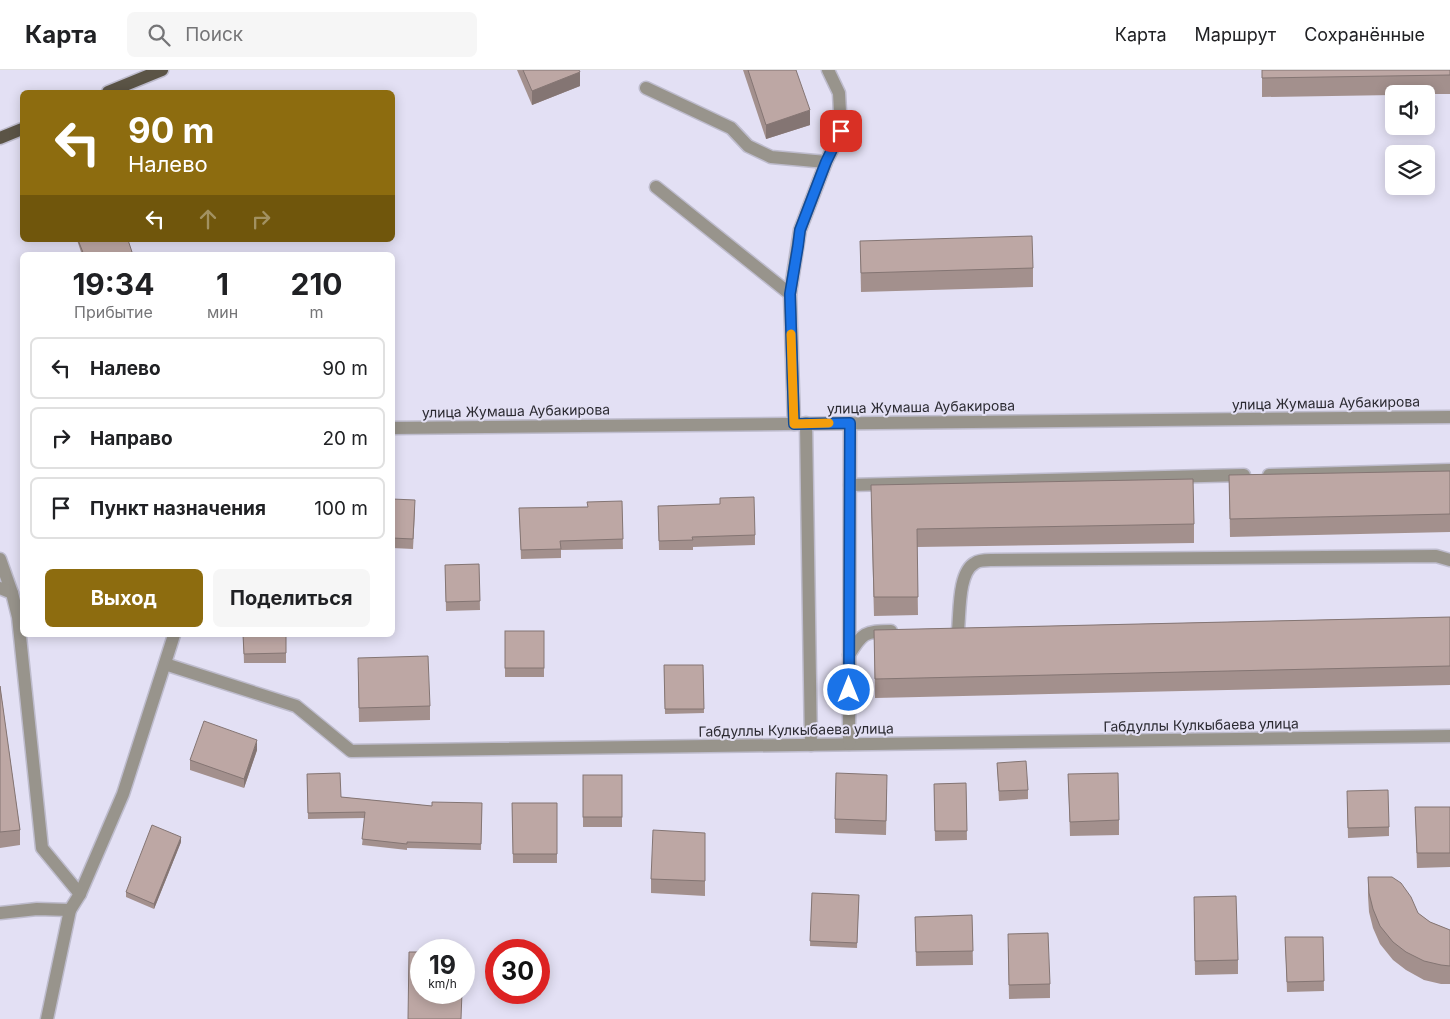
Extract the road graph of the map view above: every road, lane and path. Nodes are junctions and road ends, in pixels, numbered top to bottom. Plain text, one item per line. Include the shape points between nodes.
1 (162, 70) edge
2 (828, 70) edge
3 (646, 88) dead end
4 (113, 90) edge
5 (20, 130) edge
6 (0, 138) edge
7 (826, 162) junction
8 (656, 187) dead end
9 (790, 294) junction
10 (1450, 417) edge
11 (850, 423) junction
12 (800, 424) junction
13 (395, 428) edge
14 (1450, 470) edge
15 (850, 485) junction
16 (0, 559) edge
17 (1450, 560) edge
18 (0, 588) edge
19 (12, 593) junction
20 (958, 630) edge
21 (902, 631) edge
22 (20, 636) edge
23 (20, 637) edge
24 (173, 637) edge
25 (849, 655) junction
26 (165, 664) junction
27 (1450, 736) edge
28 (849, 744) junction
29 (811, 745) junction
30 (80, 894) junction
31 (70, 910) junction
32 (0, 913) edge
33 (47, 1019) edge

1 - 4 main road
2 - 7 street via 839,93 841,131
3 - 7 street via 731,128 748,146 771,157
5 - 6 main road
7 - 9 street via 800,230
8 - 9 street
9 - 12 street
10 - 11 street, улица Жумаша Аубакирова
11 - 12 street, улица Жумаша Аубакирова
11 - 15 street
12 - 13 street, улица Жумаша Аубакирова
12 - 29 street
14 - 15 street
15 - 25 street
16 - 19 street
17 - 20 street via 1436,556 976,562 963,579
18 - 19 street
19 - 22 street
21 - 25 street via 864,634
23 - 30 street via 42,848
24 - 26 street
25 - 28 street
26 - 29 street, Габдуллы Кулкыбаева улица via 296,706 351,751
26 - 30 street via 123,794
27 - 28 street, Габдуллы Кулкыбаева улица
28 - 29 street, Габдуллы Кулкыбаева улица
30 - 31 street
31 - 32 street
31 - 33 street

